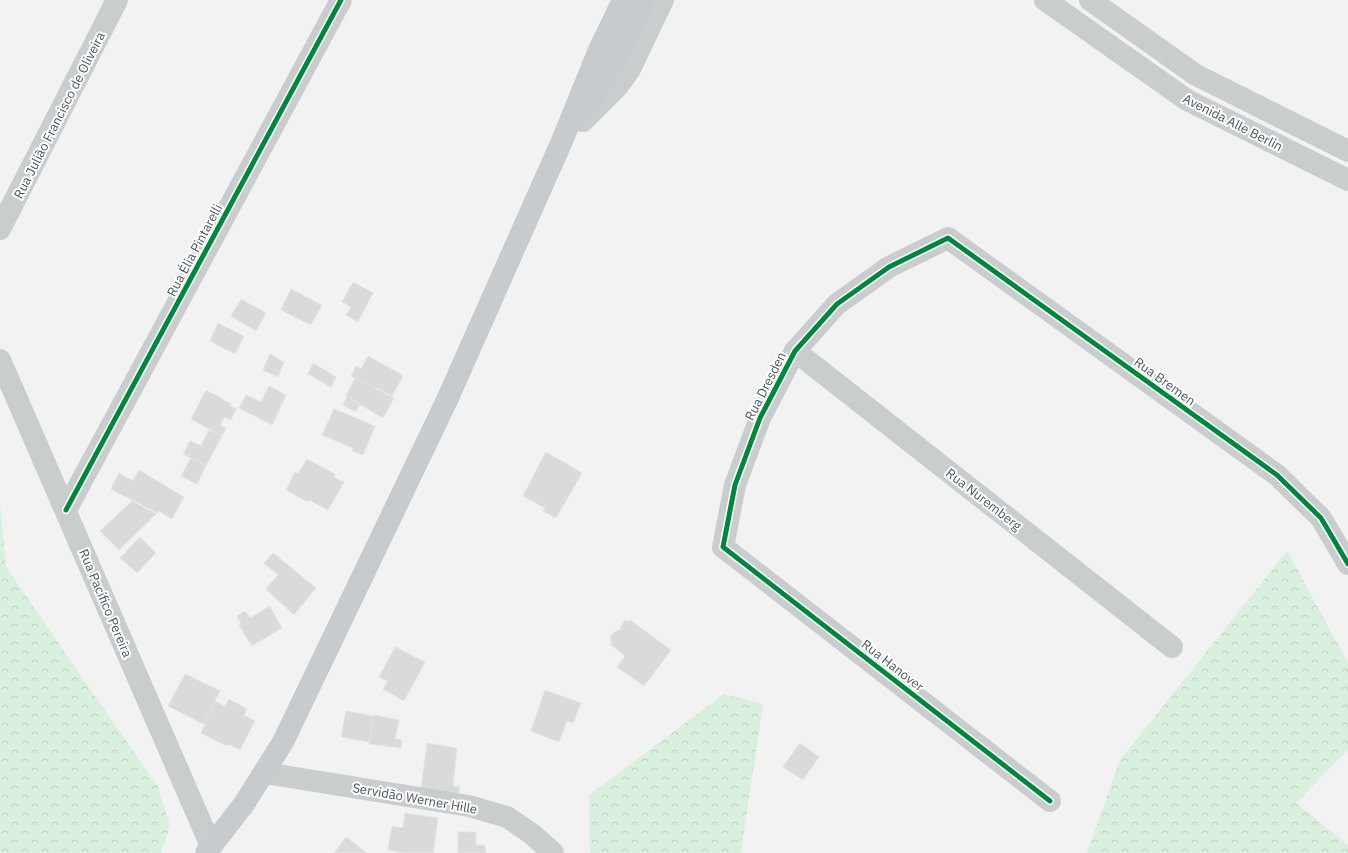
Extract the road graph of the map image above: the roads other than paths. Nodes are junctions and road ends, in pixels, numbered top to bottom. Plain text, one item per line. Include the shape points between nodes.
1 (117, 0) edge
2 (341, 0) edge
3 (623, 0) edge
4 (644, 0) edge
5 (664, 0) edge
6 (1045, 0) edge
7 (1090, 0) edge
8 (562, 141) junction
9 (1348, 152) edge
10 (1348, 180) edge
11 (0, 230) edge
12 (948, 238) joint
13 (795, 351) junction
14 (0, 360) edge
15 (66, 510) junction
16 (724, 547) joint
17 (1348, 564) edge
18 (1172, 647) dead end
19 (265, 773) junction
20 (1050, 801) dead end
21 (208, 850) edge
22 (553, 853) edge

1 - 11 street, Rua Julião Francisco de Oliveira
2 - 15 street, Rua Élia Pintarelli
3 - 8 main road
4 - 8 main road via 602,84
5 - 8 street via 630,69 618,86
6 - 10 street, Avenida Alle Berlin via 1187,100
7 - 9 street, Avenida Alle Berlin via 1196,75
8 - 19 main road via 401,498 283,742
12 - 13 street, Rua Dresden via 889,267 837,304
12 - 17 street, Rua Bremen via 1277,475 1321,518
13 - 16 street, Rua Dresden via 760,418 735,485
13 - 18 street, Rua Nuremberg
14 - 15 street, Rua Pacífico Pereira
15 - 21 street, Rua Pacífico Pereira
16 - 20 street, Rua Hanover
19 - 21 main road
19 - 22 street, Servidão Werner Hille via 469,806 507,817 532,834

